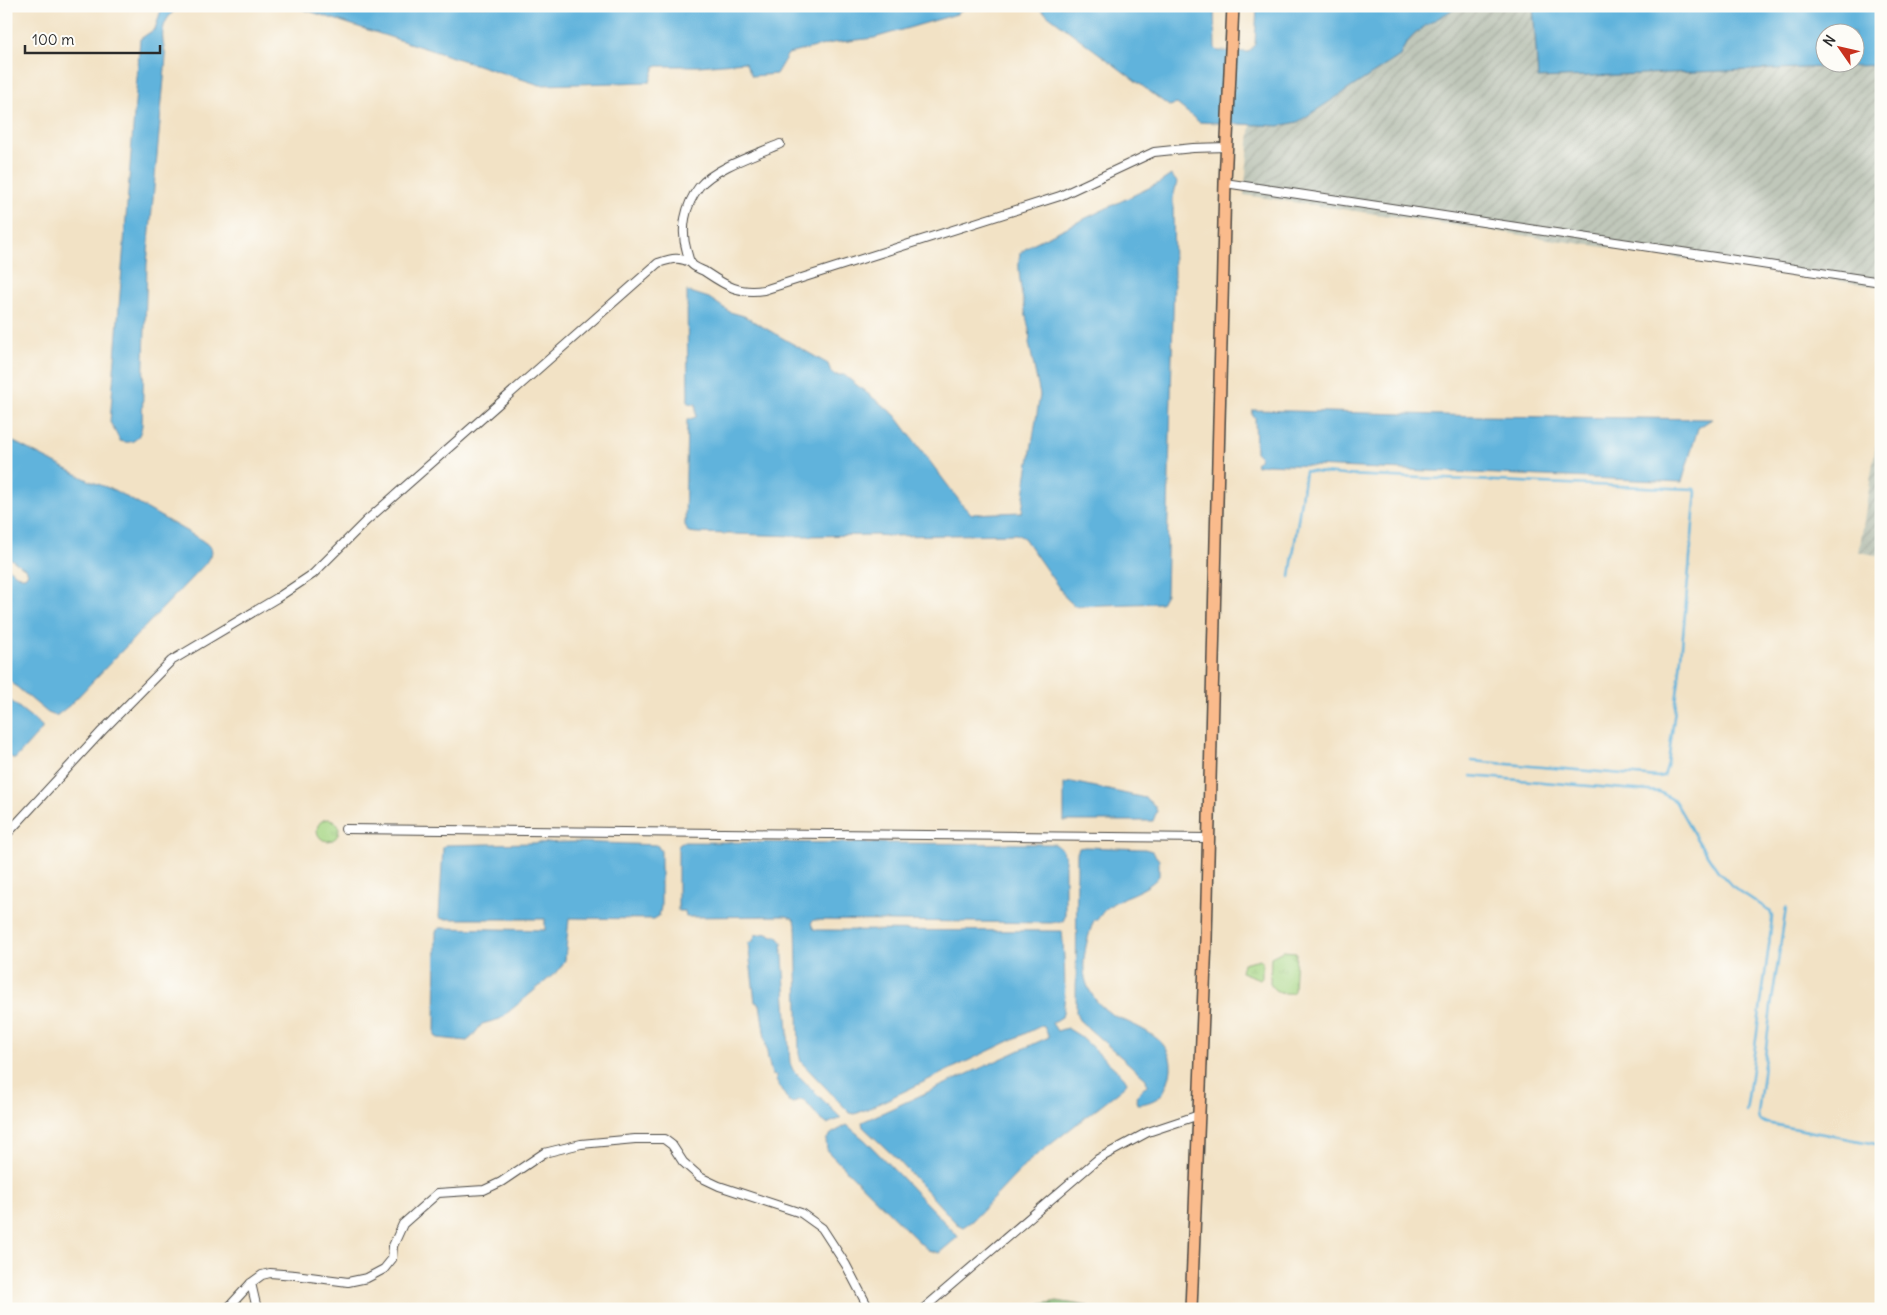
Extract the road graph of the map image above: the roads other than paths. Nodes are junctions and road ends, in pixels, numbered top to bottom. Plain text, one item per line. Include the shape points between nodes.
1 (1233, 6) edge
2 (780, 144) dead end
3 (1227, 147) junction
4 (1225, 184) junction
5 (691, 263) junction
6 (1881, 282) edge
7 (345, 829) dead end
8 (6, 835) edge
9 (1209, 838) junction
10 (1199, 1115) junction
11 (251, 1283) junction
12 (227, 1309) edge
13 (257, 1309) edge
14 (869, 1309) edge
15 (923, 1309) edge
16 (1190, 1309) edge

1 - 3 main road
2 - 5 street via 714,173 699,187 688,205 684,222 685,246
3 - 4 main road
3 - 5 street via 1154,152 1060,196 764,290 737,290
4 - 6 street
4 - 9 main road
5 - 8 street via 674,257 658,263 366,521 313,574 171,661
7 - 9 street
9 - 10 main road
10 - 15 street via 1148,1132 1098,1159
10 - 16 main road
11 - 12 street
11 - 13 street
11 - 14 street via 270,1273 348,1282 367,1278 384,1269 392,1259 397,1234 403,1224 438,1193 484,1190 544,1153 581,1144 664,1140 700,1177 801,1212 822,1228

